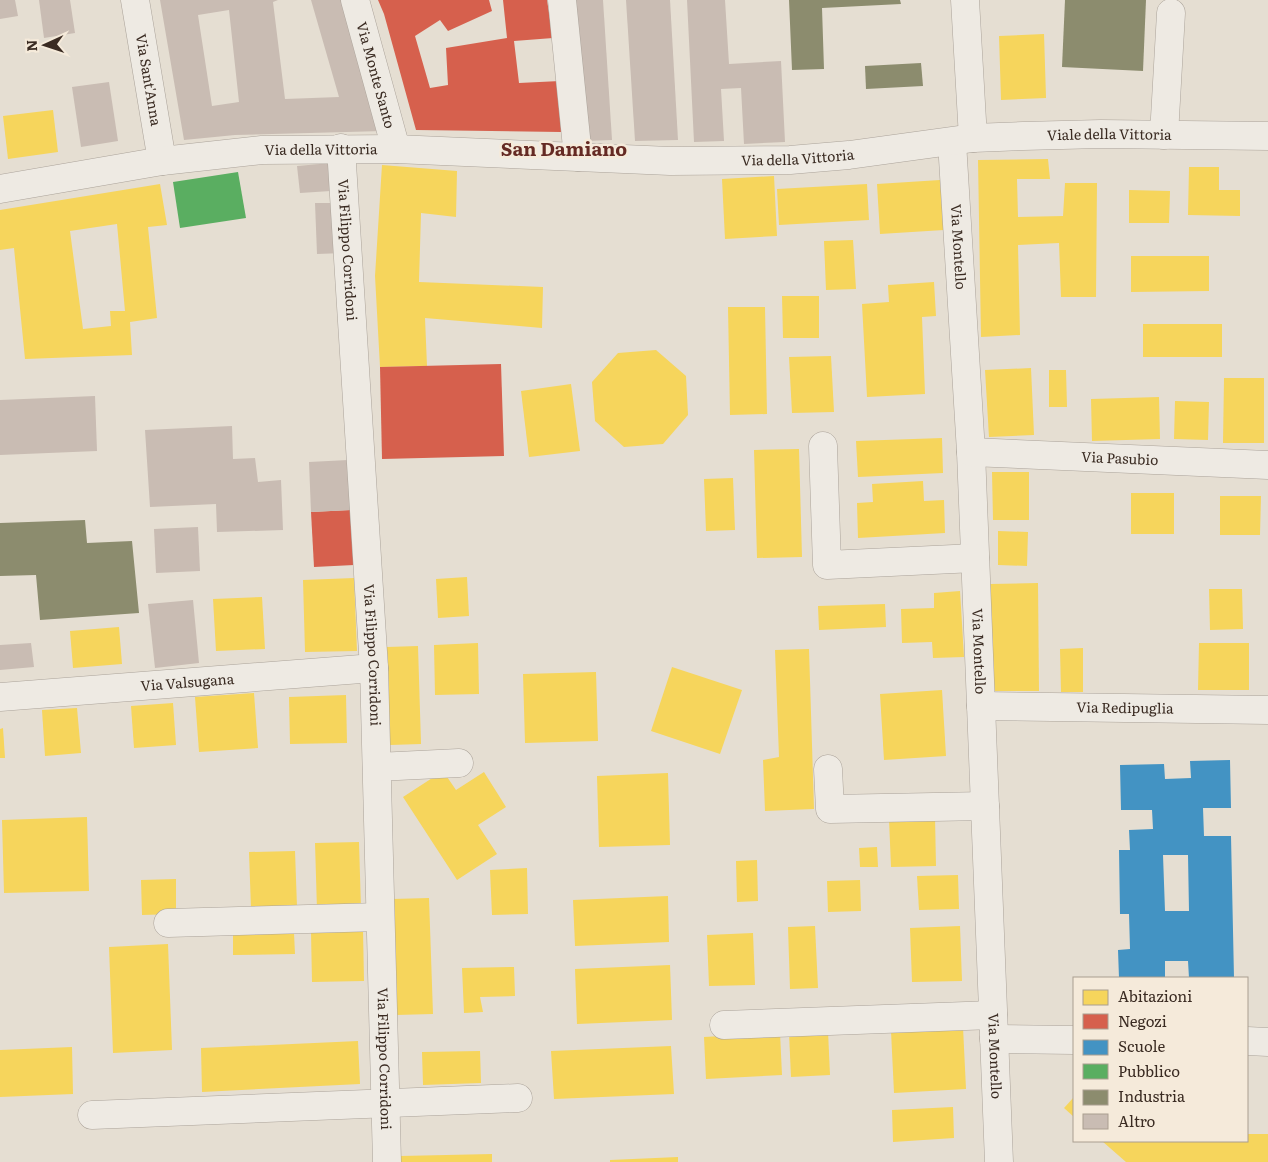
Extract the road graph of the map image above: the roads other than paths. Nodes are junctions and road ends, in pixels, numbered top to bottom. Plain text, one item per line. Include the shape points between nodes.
1 (135, 0) edge
2 (355, 0) edge
3 (562, 0) edge
4 (965, 0) edge
5 (1171, 13) dead end
6 (1164, 134) junction
7 (1268, 136) edge
8 (962, 140) junction
9 (341, 148) junction
10 (396, 149) junction
11 (578, 157) junction
12 (162, 161) junction
13 (0, 189) edge
14 (823, 446) dead end
15 (971, 452) junction
16 (1268, 464) edge
17 (975, 558) junction
18 (374, 668) junction
19 (1268, 688) edge
20 (0, 697) edge
21 (981, 706) junction
22 (1268, 710) edge
23 (459, 763) dead end
24 (377, 767) junction
25 (828, 769) dead end
26 (985, 806) junction
27 (380, 917) junction
28 (168, 923) dead end
29 (724, 1025) dead end
30 (994, 1027) junction
31 (1073, 1040) edge
32 (1248, 1042) edge
33 (1268, 1042) edge
34 (518, 1098) dead end
35 (386, 1102) junction
36 (92, 1115) dead end
37 (387, 1162) edge
38 (999, 1162) edge

1 - 12 street, Via Sant'Anna
2 - 10 street, Via Monte Santo
3 - 11 street
4 - 8 street, Via Montello
5 - 6 street
6 - 7 street, Viale della Vittoria
6 - 8 street, Viale della Vittoria
8 - 11 street, Via della Vittoria via 819,159 646,170
8 - 15 street, Via Montello
9 - 10 street, Via della Vittoria
9 - 12 street, Via della Vittoria via 262,150
9 - 18 street, Via Filippo Corridoni
10 - 11 street, Via della Vittoria
12 - 13 street, Via della Vittoria
14 - 17 street via 827,565
15 - 16 street, Via Pasubio
15 - 17 street, Via Montello
17 - 21 street, Via Montello
18 - 20 street, Via Valsugana
18 - 24 street, Via Filippo Corridoni
19 - 22 street, Via Redipuglia
21 - 22 street, Via Redipuglia
21 - 26 street, Via Montello
23 - 24 street
24 - 27 street, Via Filippo Corridoni
25 - 26 street via 830,809
26 - 30 street, Via Montello
27 - 28 street
27 - 35 street, Via Filippo Corridoni
29 - 30 street
30 - 31 street
30 - 38 street, Via Montello
32 - 33 street
34 - 35 street
35 - 36 street
35 - 37 street, Via Filippo Corridoni

